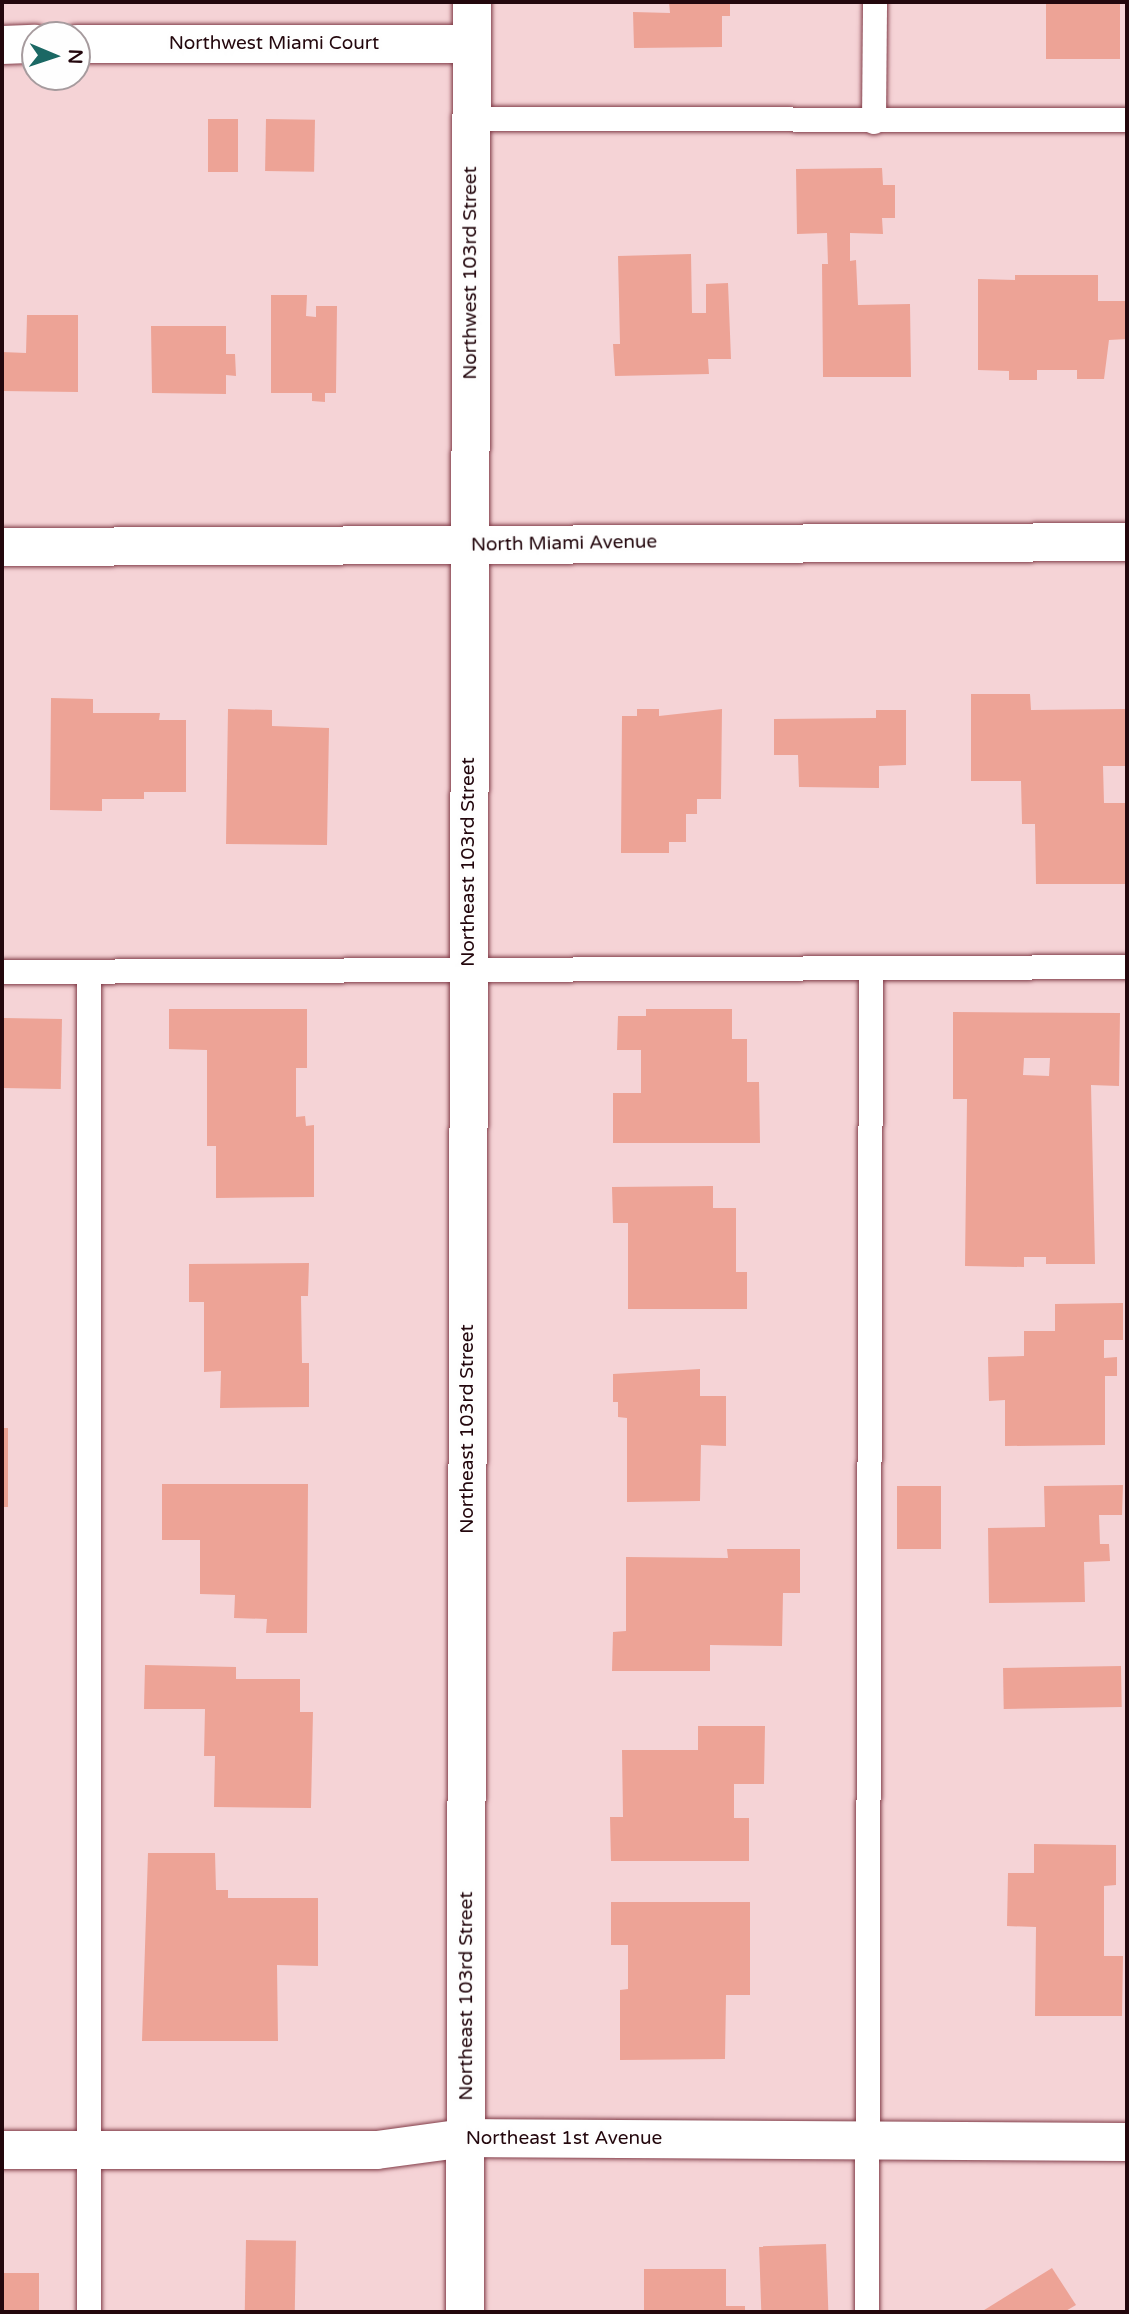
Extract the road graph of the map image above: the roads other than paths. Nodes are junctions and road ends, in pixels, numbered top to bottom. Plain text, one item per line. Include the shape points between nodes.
1 (472, 2) edge
2 (874, 2) edge
3 (21, 44) edge
4 (91, 44) edge
5 (472, 44) junction
6 (2, 45) edge
7 (471, 119) junction
8 (1127, 120) edge
9 (874, 122) junction
10 (1127, 542) edge
11 (471, 545) junction
12 (2, 547) edge
13 (1127, 967) edge
14 (871, 969) junction
15 (469, 971) junction
16 (2, 972) edge
17 (89, 973) junction
18 (867, 2137) junction
19 (466, 2138) junction
20 (1127, 2142) edge
21 (2, 2150) edge
22 (89, 2150) junction
23 (89, 2312) edge
24 (465, 2312) edge
25 (867, 2312) edge

1 - 5 main road, Northwest 103rd Street
2 - 9 lane
3 - 6 main road
4 - 5 main road, Northwest Miami Court
5 - 7 main road, Northwest 103rd Street
7 - 9 lane
7 - 11 main road, Northwest 103rd Street
8 - 9 lane
10 - 11 main road, North Miami Avenue
11 - 12 main road, North Miami Avenue
11 - 15 main road, Northeast 103rd Street
13 - 14 lane
14 - 15 lane
14 - 18 lane
15 - 17 lane
15 - 19 main road, Northeast 103rd Street
16 - 17 lane
17 - 22 lane
18 - 19 main road, Northeast 1st Avenue
18 - 20 main road, Northeast 1st Avenue
18 - 25 lane
19 - 22 main road, Northeast 1st Avenue via 377,2150
19 - 24 main road, Northeast 103rd Street
21 - 22 main road, Northeast 1st Avenue
22 - 23 lane

